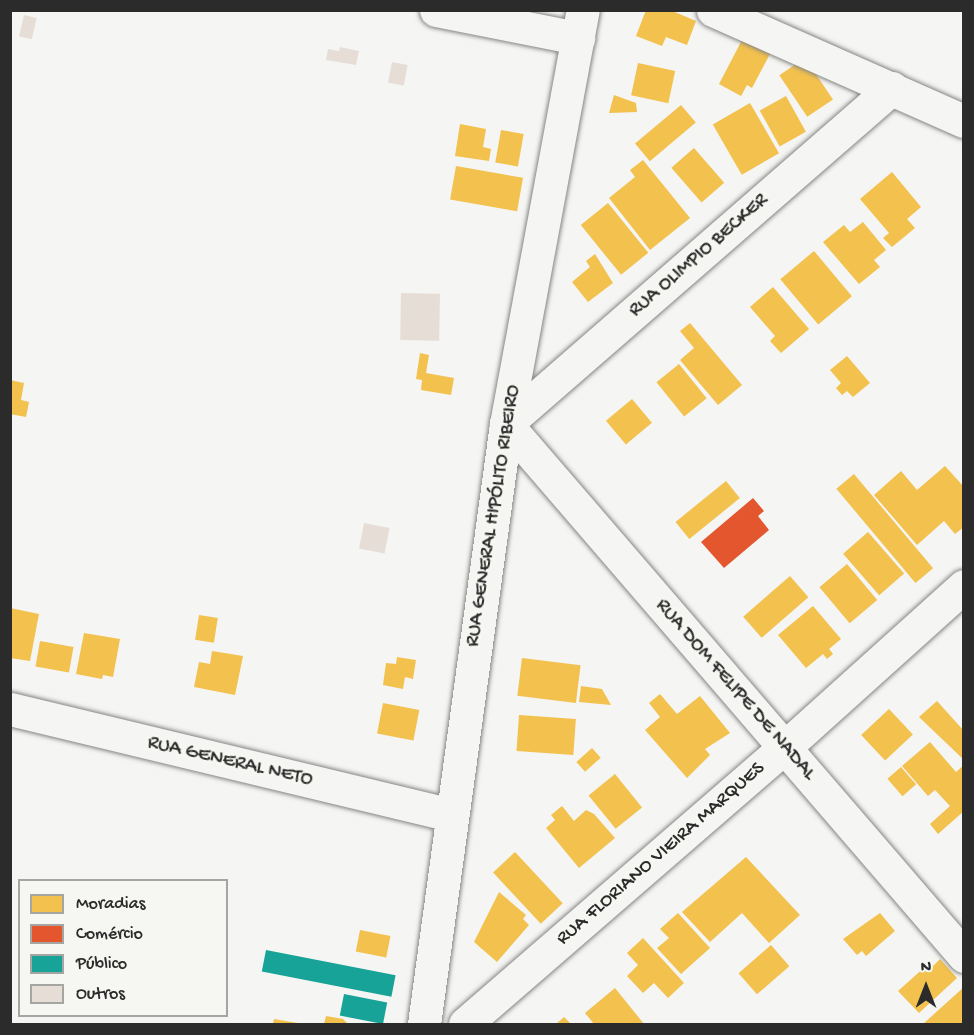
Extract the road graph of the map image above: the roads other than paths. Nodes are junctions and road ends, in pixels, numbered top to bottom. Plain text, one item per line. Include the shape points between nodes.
1 (436, 10) edge
2 (713, 10) edge
3 (580, 24) edge
4 (892, 88) junction
5 (963, 121) edge
6 (506, 424) junction
7 (963, 586) edge
8 (10, 709) edge
9 (784, 748) junction
10 (450, 815) junction
11 (963, 956) edge
12 (424, 1024) edge
13 (465, 1024) edge

1 - 3 street
2 - 4 street
3 - 6 street, RUA GENERAL HIPÓLITO RIBEIRO
4 - 5 street
4 - 6 street, RUA OLIMPIO BECKER
6 - 9 street, RUA DOM FELIPE DE NADAL
6 - 10 street, RUA GENERAL HIPÓLITO RIBEIRO
7 - 9 street, RUA FLORIANO VIEIRA MARQUES
8 - 10 street, RUA GENERAL NETO
9 - 11 street, RUA DOM FELIPE DE NADAL
9 - 13 street, RUA FLORIANO VIEIRA MARQUES
10 - 12 street, RUA GENERAL HIPÓLITO RIBEIRO

